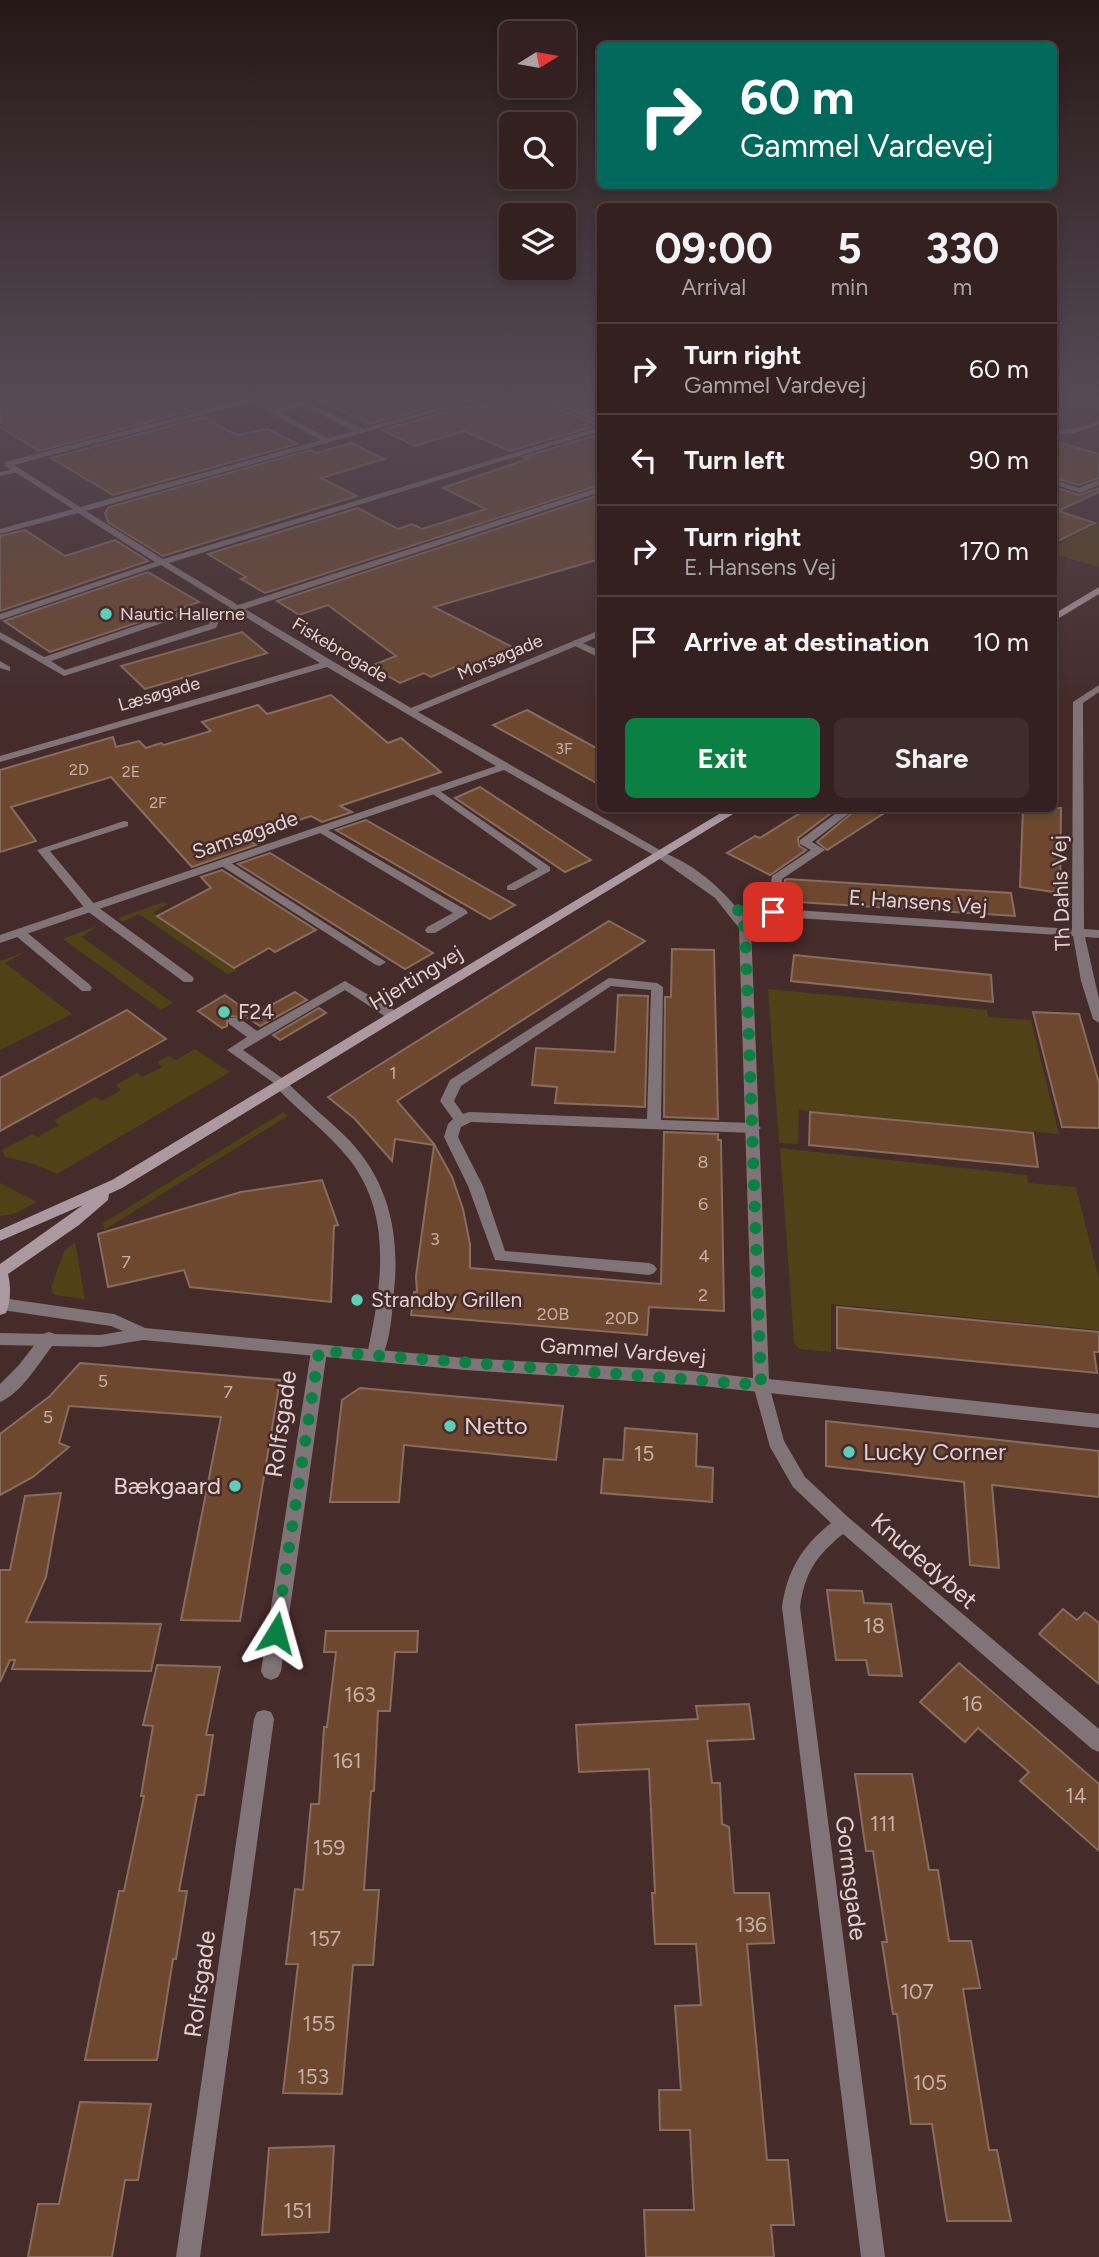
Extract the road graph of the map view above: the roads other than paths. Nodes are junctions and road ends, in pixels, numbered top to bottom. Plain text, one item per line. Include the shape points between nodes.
1 (63, 500) edge
2 (113, 500) edge
3 (366, 500) edge
4 (566, 500) edge
5 (78, 510) junction
6 (0, 531) edge
7 (163, 562) junction
8 (1099, 590) edge
9 (239, 608) junction
10 (217, 615) junction
11 (1057, 616) edge
12 (0, 617) edge
13 (597, 634) edge
14 (0, 635) edge
15 (576, 643) junction
16 (597, 654) edge
17 (43, 661) junction
18 (329, 663) junction
19 (1098, 688) edge
20 (413, 711) junction
21 (0, 759) edge
22 (503, 767) junction
23 (434, 790) junction
24 (732, 812) edge
25 (845, 812) edge
26 (124, 824) dead end
27 (321, 829) junction
28 (662, 855) junction
29 (224, 863) junction
30 (511, 888) dead end
31 (91, 908) junction
32 (735, 910) junction
33 (773, 912) junction
34 (431, 930) dead end
35 (1078, 932) junction
36 (20, 933) junction
37 (1099, 934) edge
38 (0, 940) edge
39 (380, 962) dead end
40 (188, 979) dead end
41 (86, 988) dead end
42 (394, 1016) junction
43 (1099, 1019) edge
44 (234, 1021) dead end
45 (256, 1037) junction
46 (281, 1084) junction
47 (461, 1121) junction
48 (654, 1124) junction
49 (754, 1128) junction
50 (117, 1184) junction
51 (0, 1236) edge
52 (649, 1269) dead end
53 (0, 1273) edge
54 (1, 1306) edge
55 (143, 1334) junction
56 (49, 1338) junction
57 (0, 1339) edge
58 (319, 1351) junction
59 (375, 1355) junction
60 (761, 1385) junction
61 (0, 1395) edge
62 (1099, 1420) edge
63 (843, 1523) junction
64 (271, 1671) dead end
65 (264, 1719) dead end
66 (1099, 1742) edge
67 (188, 2257) edge
68 (873, 2257) edge

1 - 5 street, Fiskebrogade
2 - 5 street
3 - 7 street
4 - 9 street
5 - 6 street
5 - 7 street, Fiskebrogade
7 - 9 street, Fiskebrogade
7 - 12 street
8 - 11 main road
9 - 10 street
9 - 18 street, Fiskebrogade
10 - 17 street via 185,612
10 - 17 street via 213,626 64,673
13 - 15 street, Morsøgade
14 - 17 street
15 - 16 street
15 - 20 street, Morsøgade
18 - 20 street, Fiskebrogade
18 - 21 street, Læsøgade
19 - 35 street, Th Dahls Vej via 1078,702
20 - 22 street, Fiskebrogade
22 - 23 street, Samsøgade
22 - 28 street, Fiskebrogade
23 - 27 street, Samsøgade
23 - 30 street via 546,869
24 - 28 main road, Hjertingvej
25 - 33 street via 804,842 818,850 776,878
26 - 31 street via 43,850
27 - 29 street, Samsøgade
27 - 34 street via 461,913
28 - 32 street, Fiskebrogade via 713,888
28 - 42 main road, Hjertingvej
29 - 31 street, Samsøgade
29 - 39 street
31 - 36 street, Samsøgade
31 - 40 street
32 - 33 street, E. Hansens Vej
32 - 49 street, Knudedybet via 745,928
33 - 35 street, E. Hansens Vej
35 - 37 street, E. Hansens Vej
35 - 43 street, Th Dahls Vej
36 - 38 street, Samsøgade
36 - 41 street
42 - 45 street via 345,985
42 - 46 main road, Hjertingvej
44 - 45 street
45 - 46 street via 234,1051
46 - 50 main road, Hjertingvej
46 - 59 street via 357,1158 379,1199 390,1261
47 - 48 street via 469,1117
47 - 48 street via 447,1101 455,1083 609,982 657,986
47 - 52 street via 455,1124 452,1137 470,1172 500,1256
48 - 49 street
49 - 60 street, Knudedybet
50 - 51 main road, Hjertingvej
50 - 53 main road, Hjertingvej
53 - 54 main road
54 - 55 street, Gammel Vardevej via 114,1320
55 - 56 street, Gammel Vardevej via 101,1341
55 - 58 street, Gammel Vardevej
56 - 57 street, Gammel Vardevej
56 - 61 street
58 - 59 street, Gammel Vardevej
58 - 64 street, Rolfsgade
59 - 60 street, Gammel Vardevej
60 - 62 street, Gammel Vardevej
60 - 63 street, Knudedybet via 783,1457 799,1482
63 - 66 street, Knudedybet
63 - 68 street, Gormsgade via 801,1565 791,1607
65 - 67 street, Rolfsgade

